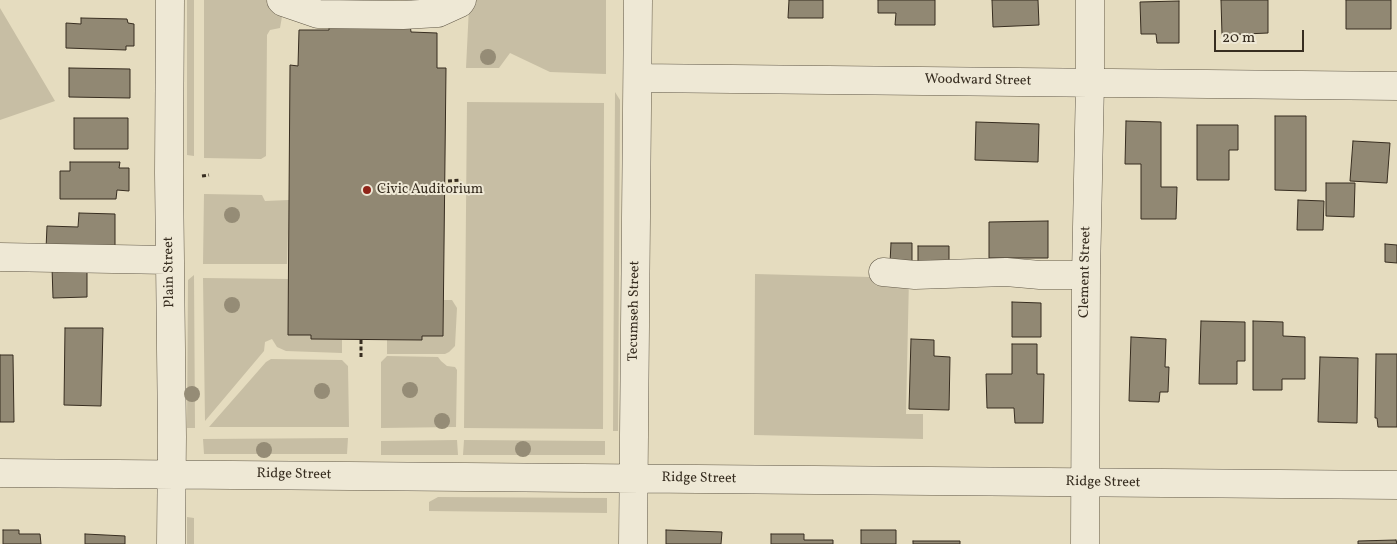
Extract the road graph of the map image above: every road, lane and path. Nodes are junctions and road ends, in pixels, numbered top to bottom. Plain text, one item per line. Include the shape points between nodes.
1 (170, 0) edge
2 (281, 0) edge
3 (462, 0) edge
4 (638, 0) edge
5 (1090, 0) edge
6 (638, 78) junction
7 (1090, 83) junction
8 (1397, 86) edge
9 (209, 175) dead end
10 (202, 176) dead end
11 (461, 180) dead end
12 (448, 181) dead end
13 (0, 257) edge
14 (169, 260) junction
15 (883, 272) dead end
16 (1086, 275) junction
17 (361, 340) dead end
18 (361, 357) dead end
19 (0, 473) edge
20 (171, 474) junction
21 (633, 478) junction
22 (1084, 483) junction
23 (1397, 485) edge
24 (171, 544) edge
25 (633, 544) edge
26 (1085, 544) edge

1 - 14 street, Plain Street
2 - 3 street via 318,14 403,15 438,13
4 - 6 street
5 - 7 street, Clement Street
6 - 7 street, Woodward Street
6 - 21 street, Tecumseh Street
7 - 8 street, Woodward Street
7 - 16 street, Clement Street
9 - 10 path
11 - 12 path
13 - 14 street
14 - 20 street, Plain Street
15 - 16 street via 914,275 1006,272 1040,276
16 - 22 street, Clement Street
17 - 18 path
19 - 20 street, Ridge Street
20 - 21 street, Ridge Street
20 - 24 street, Plain Street
21 - 22 street, Ridge Street
21 - 25 street, Tecumseh Street
22 - 23 street, Ridge Street
22 - 26 street, Clement Street

